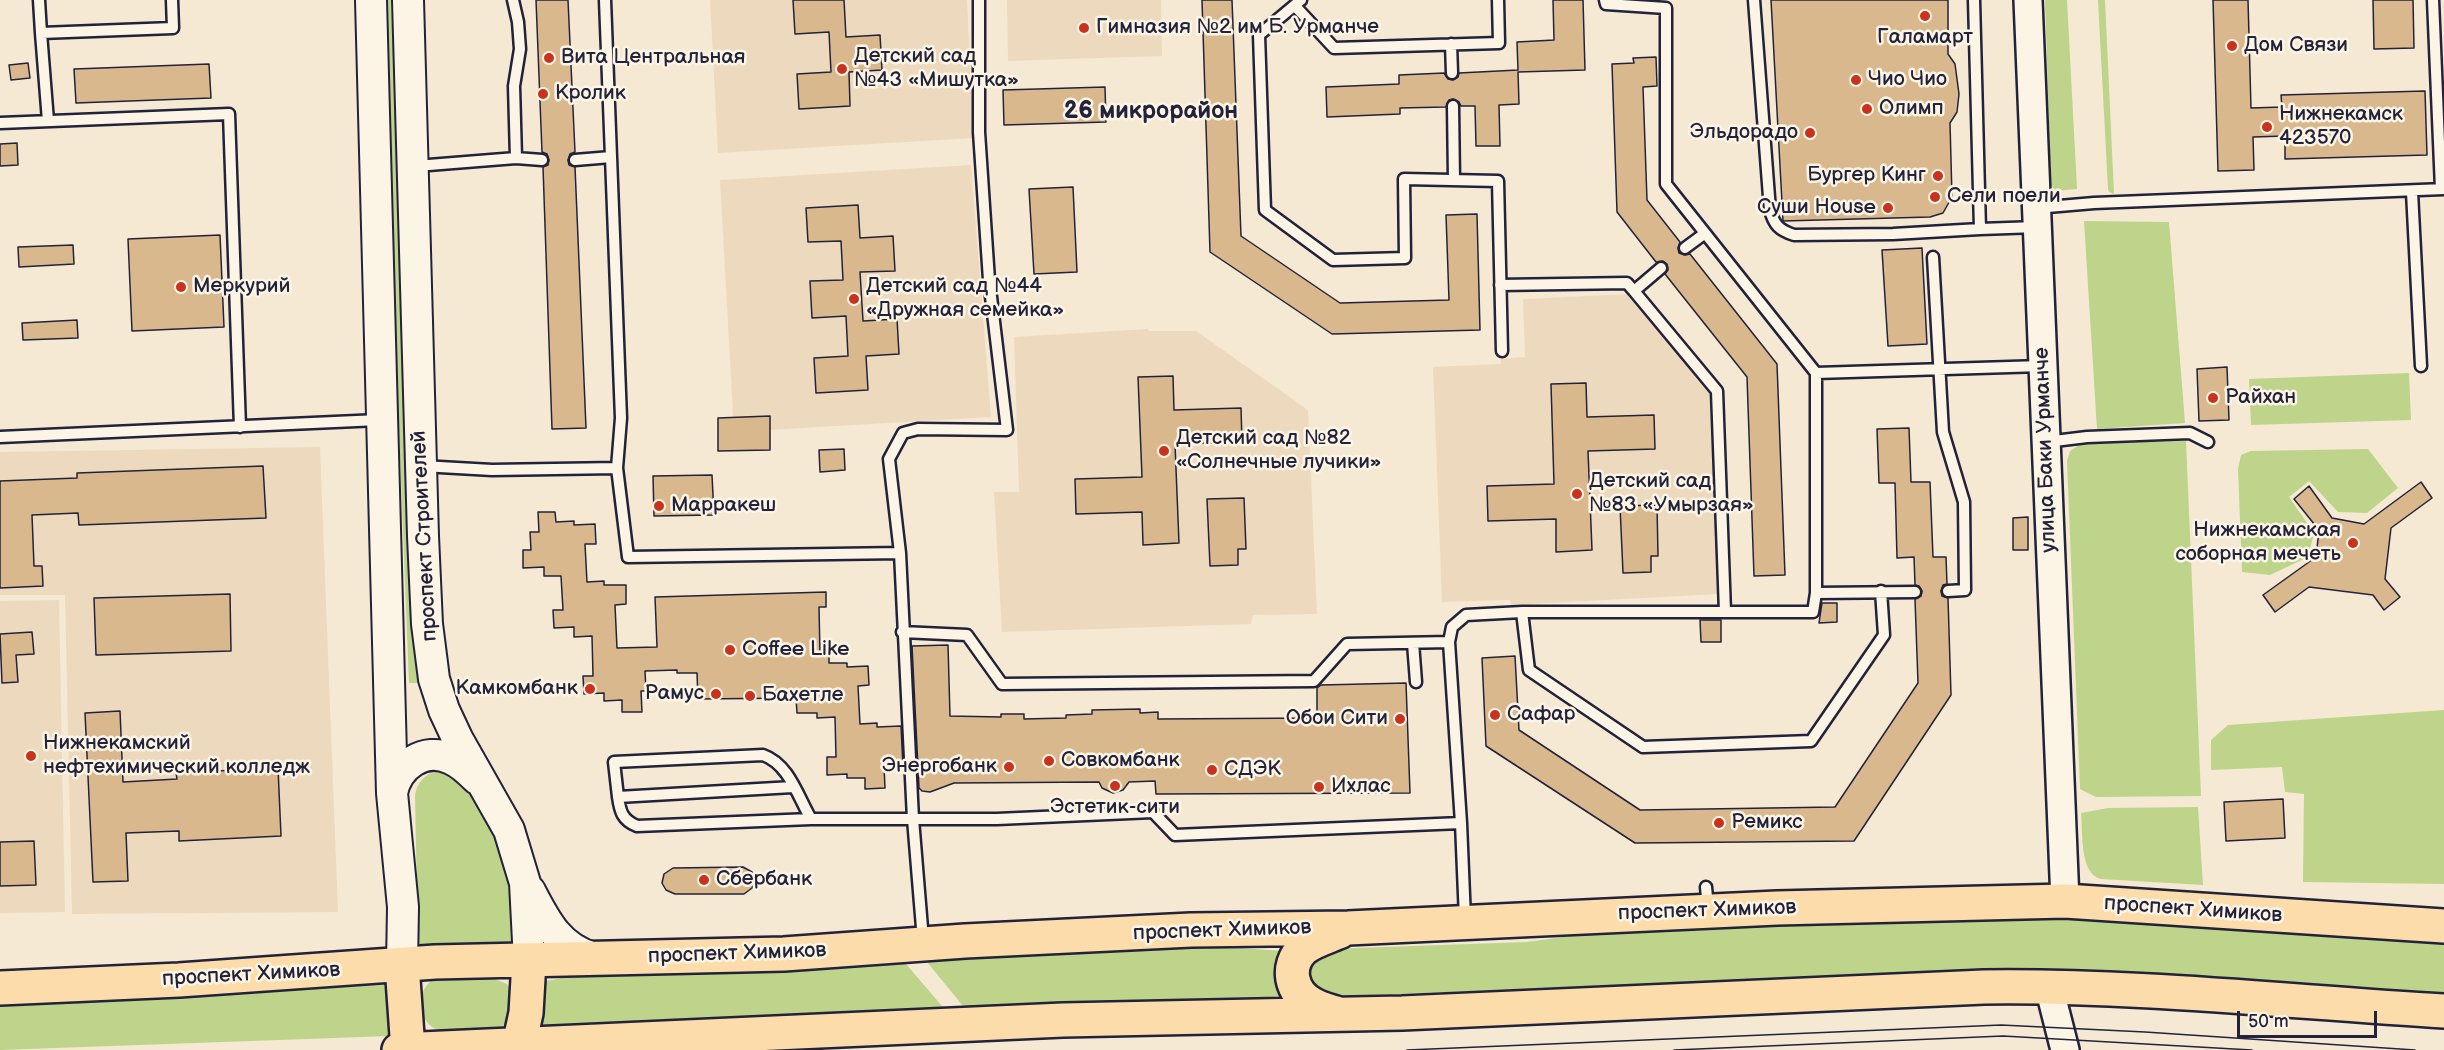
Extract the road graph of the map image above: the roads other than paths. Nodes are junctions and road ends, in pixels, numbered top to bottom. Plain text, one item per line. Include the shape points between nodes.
1 (39, 0) edge
2 (172, 0) edge
3 (408, 0) edge
4 (513, 0) edge
5 (605, 0) edge
6 (979, 0) edge
7 (1498, 0) edge
8 (1605, 0) edge
9 (1754, 0) edge
10 (1974, 0) edge
11 (2028, 0) edge
12 (2433, 0) edge
13 (1298, 3) edge
14 (1666, 4) edge
15 (367, 5) edge
16 (41, 33) junction
17 (1451, 45) junction
18 (1452, 73) dead end
19 (1453, 106) dead end
20 (48, 121) junction
21 (0, 123) edge
22 (611, 157) junction
23 (516, 158) junction
24 (543, 160) dead end
25 (575, 160) dead end
26 (412, 166) junction
27 (1454, 180) junction
28 (2442, 189) edge
29 (2412, 192) junction
30 (2037, 218) junction
31 (1980, 229) junction
32 (1704, 234) junction
33 (1685, 248) dead end
34 (1933, 257) dead end
35 (1661, 268) dead end
36 (1500, 285) junction
37 (1634, 291) junction
38 (1502, 351) dead end
39 (2043, 366) junction
40 (2421, 366) dead end
41 (1939, 368) junction
42 (1816, 373) junction
43 (382, 420) junction
44 (240, 427) junction
45 (0, 437) edge
46 (2046, 442) junction
47 (2208, 442) dead end
48 (421, 466) junction
49 (617, 468) junction
50 (900, 553) junction
51 (1881, 591) junction
52 (1948, 591) dead end
53 (1915, 592) dead end
54 (1816, 593) junction
55 (1522, 612) junction
56 (1725, 612) junction
57 (902, 632) junction
58 (1449, 642) junction
59 (1413, 643) junction
60 (434, 679) junction
61 (1416, 682) dead end
62 (390, 683) junction
63 (486, 787) junction
64 (793, 787) junction
65 (392, 794) junction
66 (618, 796) junction
67 (811, 819) junction
68 (913, 819) junction
69 (1461, 823) junction
70 (525, 883) junction
71 (2065, 901) junction
72 (1465, 923) junction
73 (2444, 926) edge
74 (1348, 928) junction
75 (923, 945) junction
76 (594, 958) junction
77 (529, 961) junction
78 (402, 965) junction
79 (2049, 987) junction
80 (0, 988) edge
81 (2444, 1011) edge
82 (1341, 1015) junction
83 (518, 1047) edge
84 (399, 1050) edge
85 (408, 1050) edge
86 (2065, 1050) edge

1 - 16 lane
2 - 16 lane via 173,28
3 - 26 main road, проспект Строителей
4 - 23 lane via 520,48 514,86
5 - 22 lane
6 - 50 lane via 979,132 989,280 1007,430 918,429 903,433 889,459
7 - 17 lane via 1499,43
8 - 14 lane via 1606,4
9 - 31 lane via 1773,223 1794,235
10 - 31 lane
11 - 30 street, улица Баки Урманче
12 - 28 lane
13 - 17 lane via 1334,48
13 - 27 lane via 1259,35 1265,210 1333,260 1405,258 1404,179
14 - 32 lane via 1666,184
15 - 43 main road, проспект Строителей
16 - 20 lane
17 - 18 lane
19 - 27 lane
20 - 21 lane
20 - 44 lane via 229,114
22 - 25 lane
22 - 49 lane via 621,418
23 - 24 lane
23 - 26 lane
26 - 48 main road, проспект Строителей
27 - 36 lane via 1498,181
28 - 29 lane
29 - 30 lane via 2094,203
29 - 40 lane
30 - 31 lane
30 - 39 street, улица Баки Урманче
32 - 33 lane
32 - 42 lane
34 - 41 lane
35 - 37 lane
36 - 37 lane via 1627,284
36 - 38 lane
37 - 56 lane via 1718,391
39 - 41 lane
39 - 46 street, улица Баки Урманче
41 - 42 lane
41 - 52 lane via 1943,432 1964,502 1965,590
42 - 54 lane
43 - 44 lane
43 - 62 main road, проспект Строителей
44 - 45 lane
46 - 47 lane via 2190,434
46 - 71 street, улица Баки Урманче
48 - 49 lane via 492,470
48 - 60 main road, проспект Строителей
49 - 50 lane via 628,557
50 - 57 lane
51 - 53 lane
51 - 54 lane
51 - 55 lane via 1884,635 1811,741 1643,747 1529,670
54 - 56 lane via 1813,612
55 - 56 lane
55 - 58 lane via 1466,615 1452,627
57 - 59 lane via 967,635 1002,684 1314,681 1347,644
57 - 68 lane
58 - 59 lane
58 - 69 lane
59 - 61 lane
60 - 62 main road via 429,692 421,698 411,698
60 - 63 main road, проспект Строителей via 444,710
62 - 65 main road, проспект Строителей
63 - 65 main road via 451,759 427,755 406,766 396,779
63 - 70 main road, проспект Строителей via 509,830
64 - 66 lane
64 - 66 lane via 775,759 763,755 724,756 614,762
64 - 67 lane
65 - 78 main road, проспект Строителей via 403,907
66 - 67 lane via 620,814 637,826
67 - 68 lane
68 - 69 lane via 1153,812 1175,835
68 - 75 lane
69 - 72 lane
70 - 76 main road via 554,932 577,953
70 - 77 main road, проспект Строителей
71 - 72 main road, проспект Химиков via 1707,899
71 - 73 main road, проспект Химиков
72 - 74 main road, проспект Химиков
74 - 75 main road, проспект Химиков via 1191,930
74 - 82 main road via 1304,948 1292,968 1293,982 1302,996 1311,1004
75 - 76 main road, проспект Химиков via 784,954
76 - 77 main road, проспект Химиков
77 - 78 main road, проспект Химиков
77 - 83 main road, проспект Строителей via 526,1013
78 - 80 main road, проспект Химиков
78 - 85 main road, проспект Строителей
79 - 81 main road
79 - 82 main road
79 - 86 street
82 - 83 main road via 1063,1020
83 - 85 main road
84 - 85 main road

